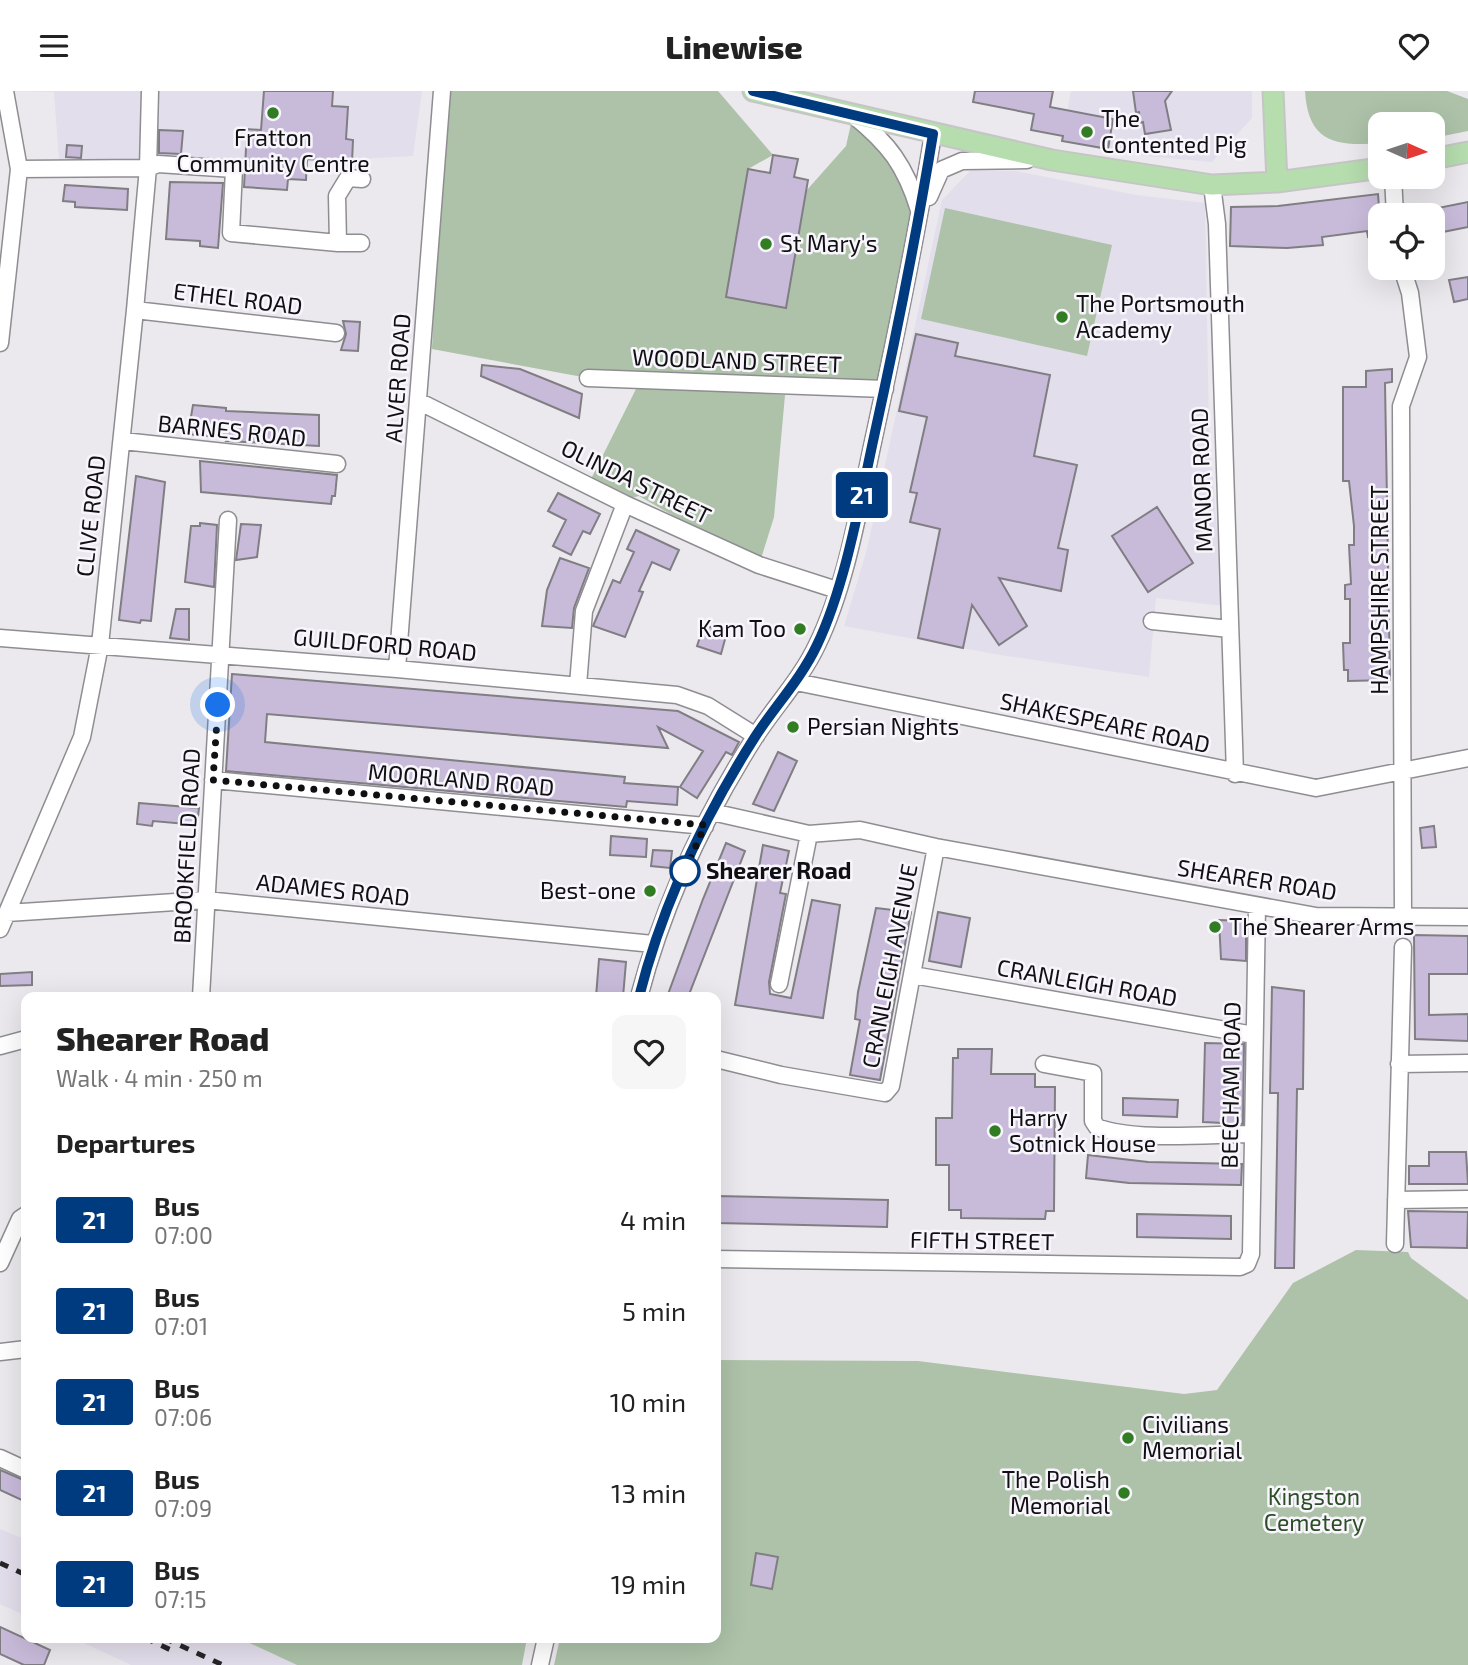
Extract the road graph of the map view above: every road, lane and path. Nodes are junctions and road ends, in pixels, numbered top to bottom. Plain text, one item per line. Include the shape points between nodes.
1 (5, 91) edge
2 (150, 91) edge
3 (442, 91) edge
4 (753, 91) edge
5 (1273, 91) edge
6 (853, 115) junction
7 (933, 134) junction
8 (1468, 152) edge
9 (1446, 156) edge
10 (1052, 160) junction
11 (148, 168) junction
12 (19, 169) junction
13 (1368, 170) edge
14 (362, 179) dead end
15 (1277, 182) junction
16 (1212, 185) junction
17 (921, 216) junction
18 (338, 243) junction
19 (361, 243) dead end
20 (1405, 280) edge
21 (135, 310) junction
22 (337, 333) dead end
23 (0, 343) edge
24 (588, 379) dead end
25 (885, 389) junction
26 (420, 402) junction
27 (122, 441) junction
28 (337, 464) dead end
29 (625, 504) junction
30 (228, 520) dead end
31 (837, 590) junction
32 (1152, 621) dead end
33 (1230, 629) junction
34 (0, 638) edge
35 (100, 645) junction
36 (221, 655) junction
37 (397, 669) junction
38 (796, 682) junction
39 (578, 685) junction
40 (756, 736) junction
41 (1468, 758) edge
42 (1404, 772) junction
43 (1235, 774) junction
44 (213, 780) junction
45 (708, 819) junction
46 (809, 834) junction
47 (936, 847) junction
48 (206, 900) junction
49 (1257, 906) junction
50 (7, 913) junction
51 (1403, 917) junction
52 (1468, 917) edge
53 (0, 929) edge
54 (653, 944) junction
55 (1403, 947) dead end
56 (913, 975) junction
57 (779, 984) dead end
58 (201, 992) edge
59 (640, 992) edge
60 (1254, 1035) junction
61 (21, 1040) edge
62 (0, 1046) edge
63 (721, 1060) edge
64 (1468, 1063) edge
65 (1044, 1064) dead end
66 (1399, 1064) junction
67 (1253, 1134) junction
68 (1468, 1199) edge
69 (1396, 1201) junction
70 (21, 1218) edge
71 (1395, 1244) dead end
72 (721, 1259) edge
73 (0, 1263) edge
74 (1247, 1264) joint
75 (21, 1350) edge
76 (0, 1352) edge
77 (0, 1458) edge
78 (21, 1468) edge
79 (545, 1643) edge
80 (540, 1665) edge

1 - 12 street
2 - 11 street, CLIVE ROAD
3 - 26 street, ALVER ROAD
4 - 6 main road
5 - 15 main road
6 - 7 main road
6 - 17 street via 882,138 898,161
7 - 10 main road
7 - 17 street
8 - 9 main road
10 - 16 main road
10 - 17 street via 962,161 941,170
11 - 12 street
11 - 18 street via 158,164 234,169 231,233
11 - 21 street, CLIVE ROAD
12 - 23 street
13 - 15 main road
14 - 18 street via 348,178 337,195
15 - 16 main road
16 - 33 street, MANOR ROAD
17 - 25 street
18 - 19 street
20 - 42 street, HAMPSHIRE STREET via 1418,357 1401,406
21 - 22 street, ETHEL ROAD
21 - 27 street, CLIVE ROAD
24 - 25 street, WOODLAND STREET
25 - 31 street
26 - 29 street, OLINDA STREET
26 - 37 street, ALVER ROAD
27 - 28 street, BARNES ROAD
27 - 35 street, CLIVE ROAD
29 - 31 street, OLINDA STREET via 759,565
29 - 39 street via 584,611
30 - 36 street, BROOKFIELD ROAD
31 - 38 street via 818,643
32 - 33 street
33 - 43 street, MANOR ROAD
34 - 35 street, GUILDFORD ROAD
35 - 36 street, GUILDFORD ROAD
35 - 50 street, CLIVE ROAD via 82,737
36 - 37 street, GUILDFORD ROAD
36 - 44 street, BROOKFIELD ROAD
37 - 39 street, GUILDFORD ROAD
38 - 40 street
38 - 43 street, SHAKESPEARE ROAD
39 - 40 street, GUILDFORD ROAD via 677,695 708,706
40 - 45 street
41 - 42 street, SHAKESPEARE ROAD
42 - 43 street, SHAKESPEARE ROAD via 1316,788
42 - 51 street, HAMPSHIRE STREET
44 - 45 street, MOORLAND ROAD
44 - 48 street, BROOKFIELD ROAD
45 - 46 street, SHEARER ROAD
45 - 54 street
46 - 47 street, SHEARER ROAD via 860,830
46 - 57 street
47 - 49 street, SHEARER ROAD
47 - 56 street, CRANLEIGH AVENUE
48 - 50 street, ADAMES ROAD
48 - 54 street, ADAMES ROAD
48 - 58 street, BROOKFIELD ROAD
49 - 51 street, SHEARER ROAD via 1333,917
49 - 60 street, BEECHAM ROAD
50 - 53 street, CLIVE ROAD
51 - 52 street, SHEARER ROAD
54 - 59 street
55 - 66 street
56 - 60 street, CRANLEIGH ROAD
56 - 63 street, CRANLEIGH AVENUE via 891,1086 885,1093
60 - 67 street, BEECHAM ROAD
61 - 62 street
64 - 66 street
65 - 67 street via 1093,1073 1097,1128 1129,1134
66 - 69 street
67 - 74 street, BEECHAM ROAD via 1251,1254
68 - 69 street
69 - 71 street
70 - 73 street
72 - 74 street, FIFTH STREET
75 - 76 street
77 - 78 street
79 - 80 street

